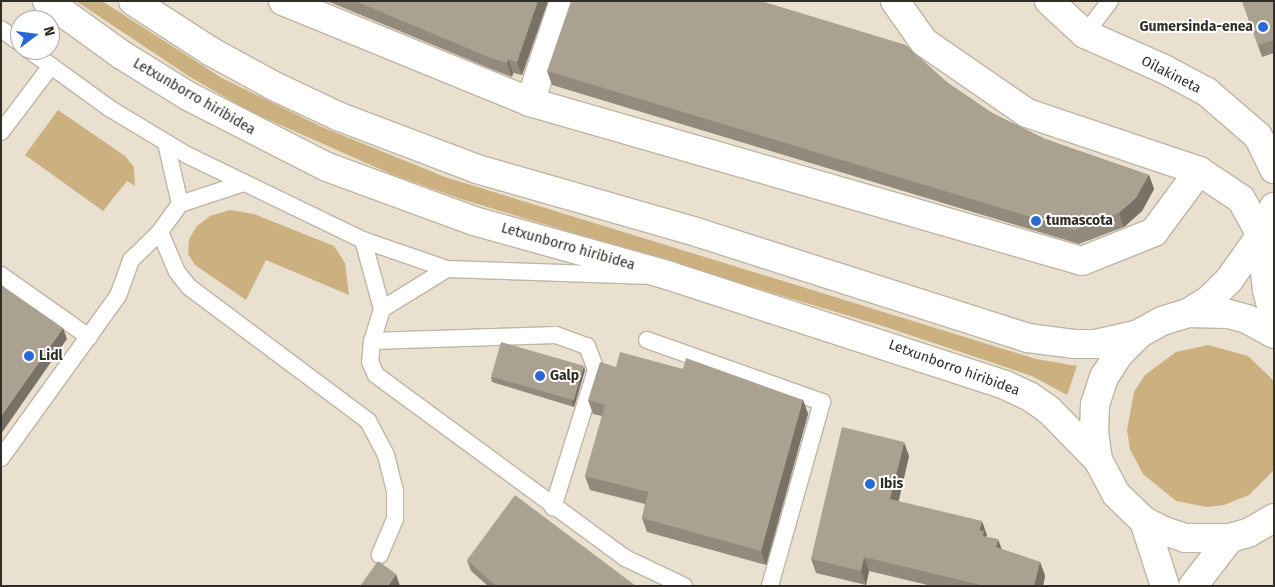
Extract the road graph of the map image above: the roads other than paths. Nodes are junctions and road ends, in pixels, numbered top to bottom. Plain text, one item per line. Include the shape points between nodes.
1 (47, 1) edge
2 (133, 1) edge
3 (564, 1) edge
4 (895, 1) edge
5 (1049, 1) edge
6 (1110, 1) edge
7 (290, 3) edge
8 (1085, 34) junction
9 (43, 60) edge
10 (51, 66) junction
11 (530, 102) junction
12 (1, 132) edge
13 (166, 143) junction
14 (1274, 169) edge
15 (1199, 170) junction
16 (244, 183) junction
17 (180, 204) junction
18 (1274, 207) edge
19 (160, 232) junction
20 (1261, 236) junction
21 (363, 240) junction
22 (447, 269) junction
23 (1, 275) edge
24 (667, 275) junction
25 (382, 309) junction
26 (1188, 313) junction
27 (1274, 319) edge
28 (1139, 334) junction
29 (1274, 334) edge
30 (89, 337) junction
31 (647, 340) dead end
32 (372, 341) junction
33 (1, 458) edge
34 (1098, 460) junction
35 (553, 507) junction
36 (1274, 518) edge
37 (1144, 521) junction
38 (1230, 538) junction
39 (380, 555) dead end
40 (684, 586) edge
41 (770, 586) edge
42 (1165, 586) edge
43 (1193, 586) edge

1 - 24 main road, Letxunborro hiribidea via 122,55 188,96 327,167 474,221
2 - 28 main road via 210,51 274,86 357,124 477,169 696,232 1028,338 1050,343 1096,344
3 - 11 main road
4 - 15 main road via 924,42 1027,113
5 - 8 main road, Oilakineta
6 - 8 lane
7 - 11 main road
8 - 14 main road, Oilakineta via 1207,92 1258,136
9 - 10 lane
10 - 12 lane
10 - 13 lane via 109,108
11 - 15 main road via 1082,261 1154,232
13 - 16 lane
13 - 17 lane
15 - 20 main road via 1241,199
16 - 17 lane
16 - 21 lane
17 - 19 lane
18 - 20 main road
19 - 30 lane via 131,260 118,296
19 - 39 lane via 177,272 189,287 368,421 386,455 394,492 395,519
20 - 26 main road via 1229,280 1210,299
20 - 27 main road via 1266,290
21 - 22 lane
21 - 25 lane
22 - 24 lane via 607,277
22 - 25 lane
23 - 30 lane
24 - 34 main road, Letxunborro hiribidea via 1005,385 1030,396 1049,410
25 - 32 lane
26 - 28 main road via 1162,321
26 - 29 main road via 1228,314 1247,319
28 - 34 main road via 1119,354 1104,377 1095,404
30 - 33 lane
31 - 41 lane via 822,402
32 - 35 lane via 370,362 376,375
32 - 35 lane via 556,335 587,346 596,370
34 - 37 main road via 1116,494
35 - 40 lane via 625,558
36 - 38 main road
37 - 38 main road via 1185,538
37 - 42 main road
38 - 43 main road

